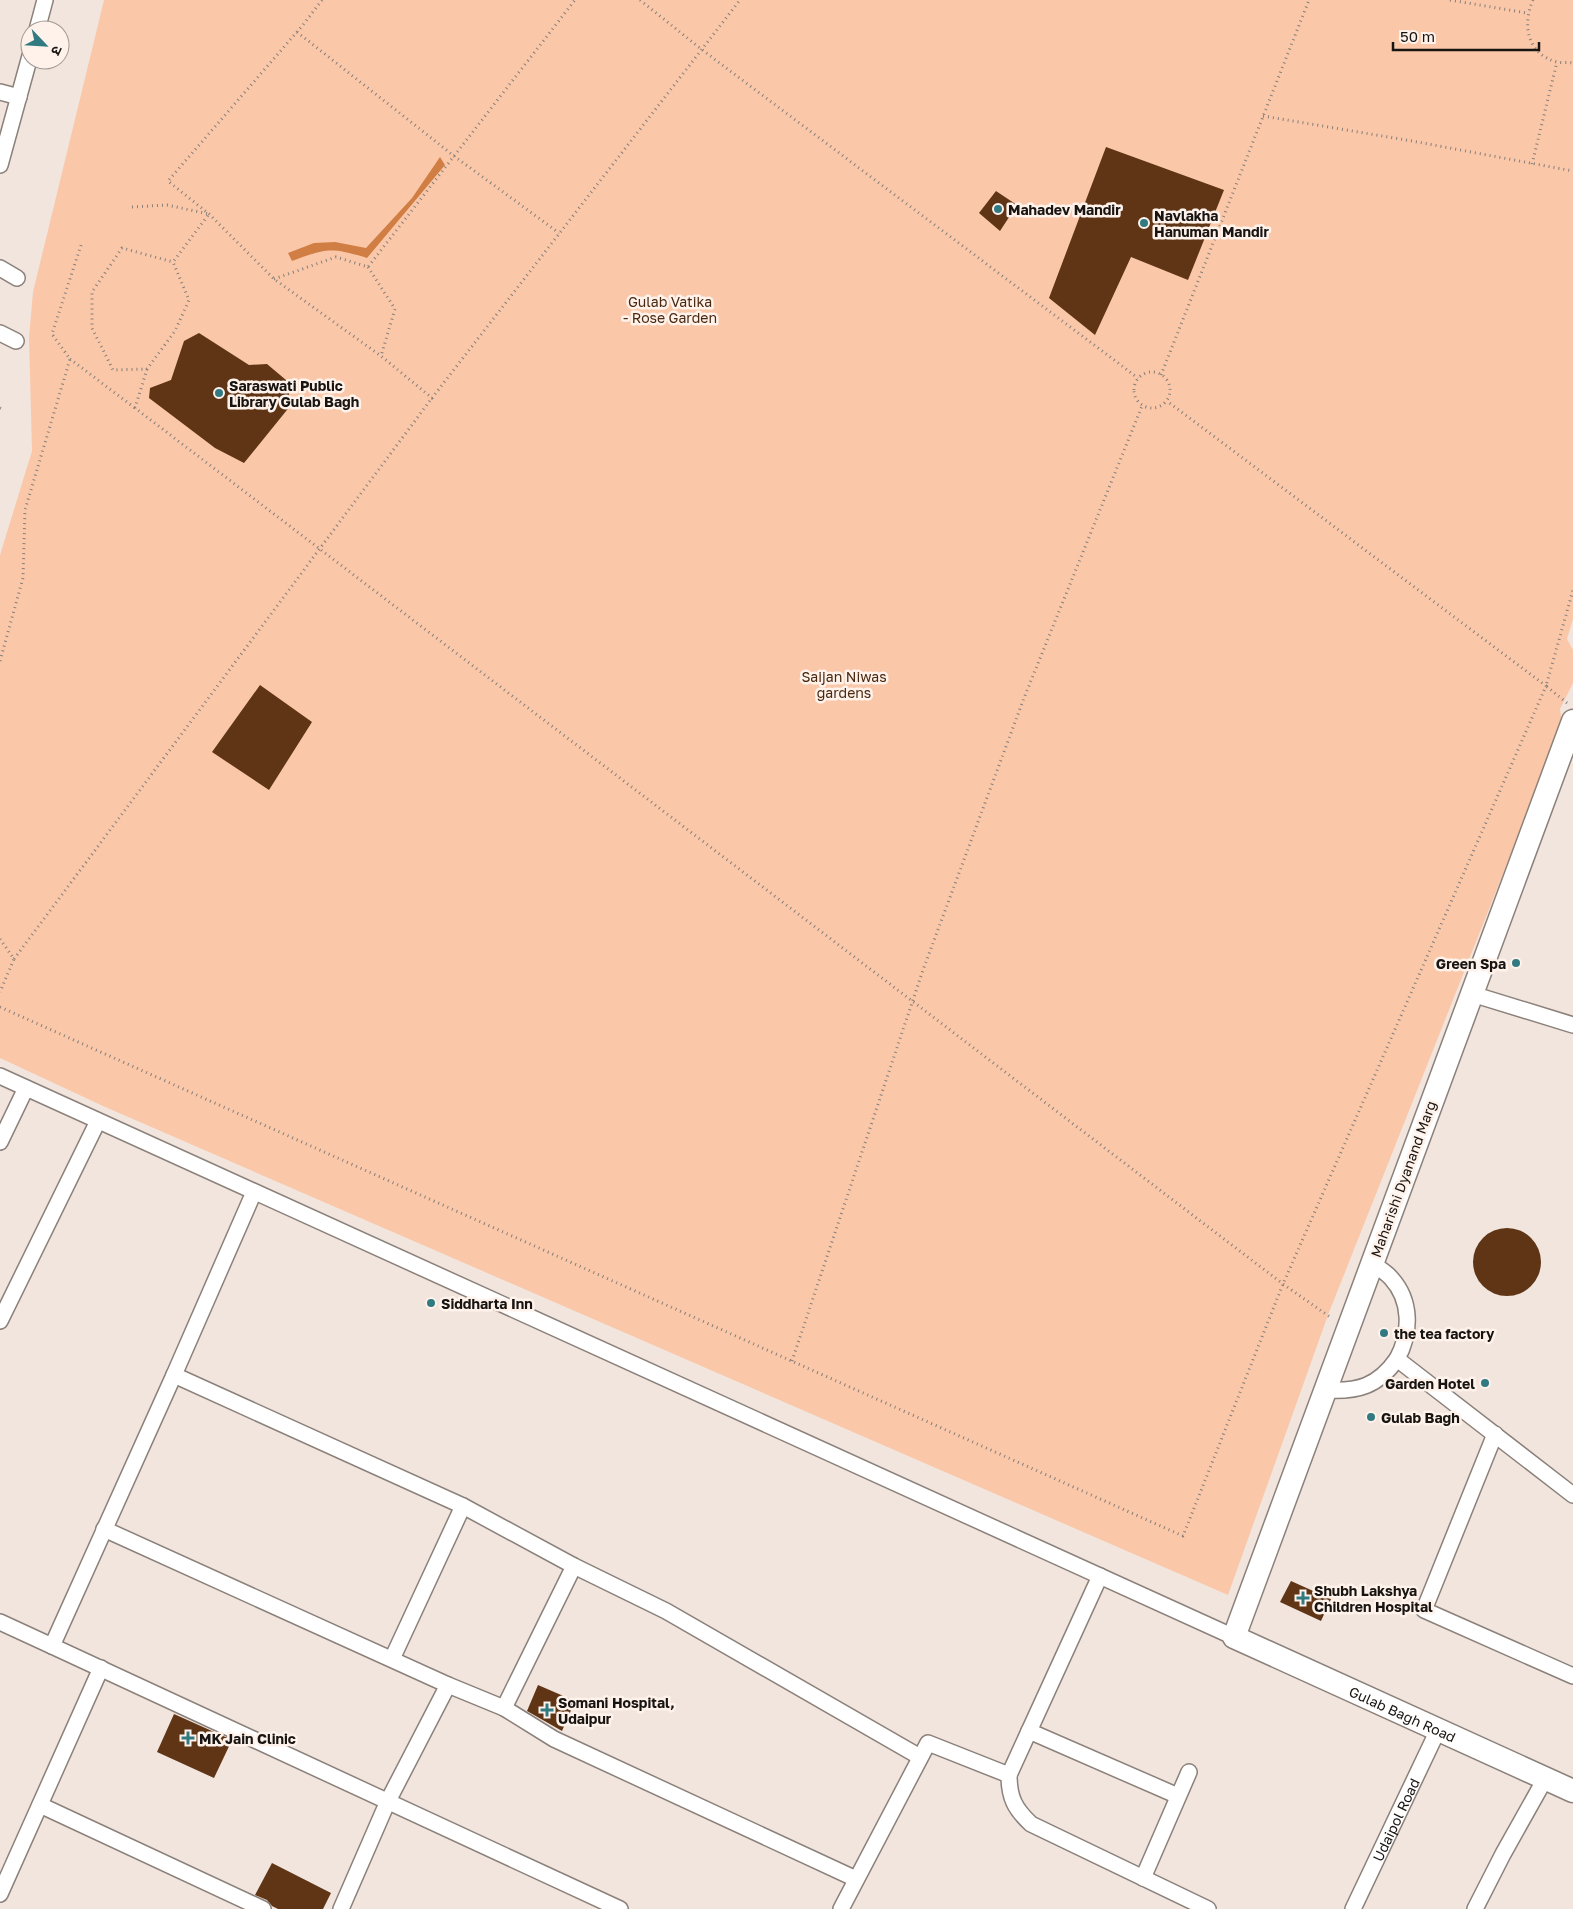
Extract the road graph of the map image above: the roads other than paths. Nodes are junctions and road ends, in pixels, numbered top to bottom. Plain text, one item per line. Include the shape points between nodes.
1 (45, 0) edge
2 (40, 20) edge
3 (26, 70) edge
4 (0, 92) edge
5 (19, 97) junction
6 (0, 163) edge
7 (0, 268) edge
8 (17, 278) dead end
9 (0, 333) edge
10 (16, 341) dead end
11 (1573, 721) edge
12 (1472, 994) junction
13 (1573, 1025) edge
14 (0, 1076) edge
15 (26, 1088) junction
16 (98, 1121) junction
17 (0, 1142) edge
18 (254, 1192) junction
19 (1372, 1263) junction
20 (0, 1321) edge
21 (1397, 1359) junction
22 (174, 1375) junction
23 (1326, 1390) junction
24 (1495, 1434) junction
25 (1573, 1495) edge
26 (463, 1506) junction
27 (104, 1529) junction
28 (574, 1566) junction
29 (1100, 1576) junction
30 (0, 1622) edge
31 (1234, 1637) junction
32 (52, 1646) junction
33 (392, 1660) junction
34 (101, 1668) junction
35 (1573, 1676) edge
36 (448, 1685) junction
37 (504, 1708) junction
38 (1438, 1730) junction
39 (1028, 1731) junction
40 (920, 1758) junction
41 (1189, 1772) dead end
42 (1009, 1775) junction
43 (1545, 1779) junction
44 (1573, 1792) edge
45 (1178, 1796) junction
46 (388, 1801) junction
47 (40, 1805) junction
48 (1144, 1878) junction
49 (856, 1879) junction
50 (0, 1894) edge
51 (263, 1909) edge
52 (341, 1909) edge
53 (620, 1909) edge
54 (841, 1909) edge
55 (1208, 1909) edge
56 (1352, 1909) edge
57 (1475, 1909) edge

1 - 2 street
3 - 5 street
4 - 5 street
5 - 6 street
7 - 8 street
9 - 10 street
11 - 12 main road, Maharishi Dyanand Marg
12 - 13 street
12 - 19 main road, Maharishi Dyanand Marg
14 - 15 street
15 - 16 street
15 - 17 street
16 - 18 street
16 - 20 street
18 - 22 street
18 - 29 street
19 - 21 street via 1390,1277 1401,1293 1406,1309 1406,1338
19 - 23 main road, Maharishi Dyanand Marg
21 - 23 street via 1390,1369 1370,1384 1345,1391
21 - 24 street
22 - 26 street
22 - 27 street
23 - 31 main road, Maharishi Dyanand Marg
24 - 25 street
24 - 35 street via 1424,1610
26 - 28 street
26 - 33 street
27 - 32 street
27 - 33 street
28 - 37 street
28 - 40 street via 666,1611
29 - 31 street
29 - 39 street
30 - 32 street
31 - 38 main road, Gulab Bagh Road
32 - 34 street
33 - 36 street
34 - 46 street
34 - 47 street
36 - 37 street
36 - 46 street
37 - 49 street via 554,1739
38 - 43 main road, Gulab Bagh Road
38 - 56 street, Udaipol Road
39 - 42 street
39 - 45 street
40 - 42 street via 928,1743
40 - 49 street
41 - 45 street
42 - 48 street via 1009,1792 1016,1807 1031,1824
43 - 44 main road, Gulab Bagh Road
43 - 57 street
45 - 48 street
46 - 52 street
46 - 53 street
47 - 50 street
47 - 51 street
48 - 55 street
49 - 54 street

